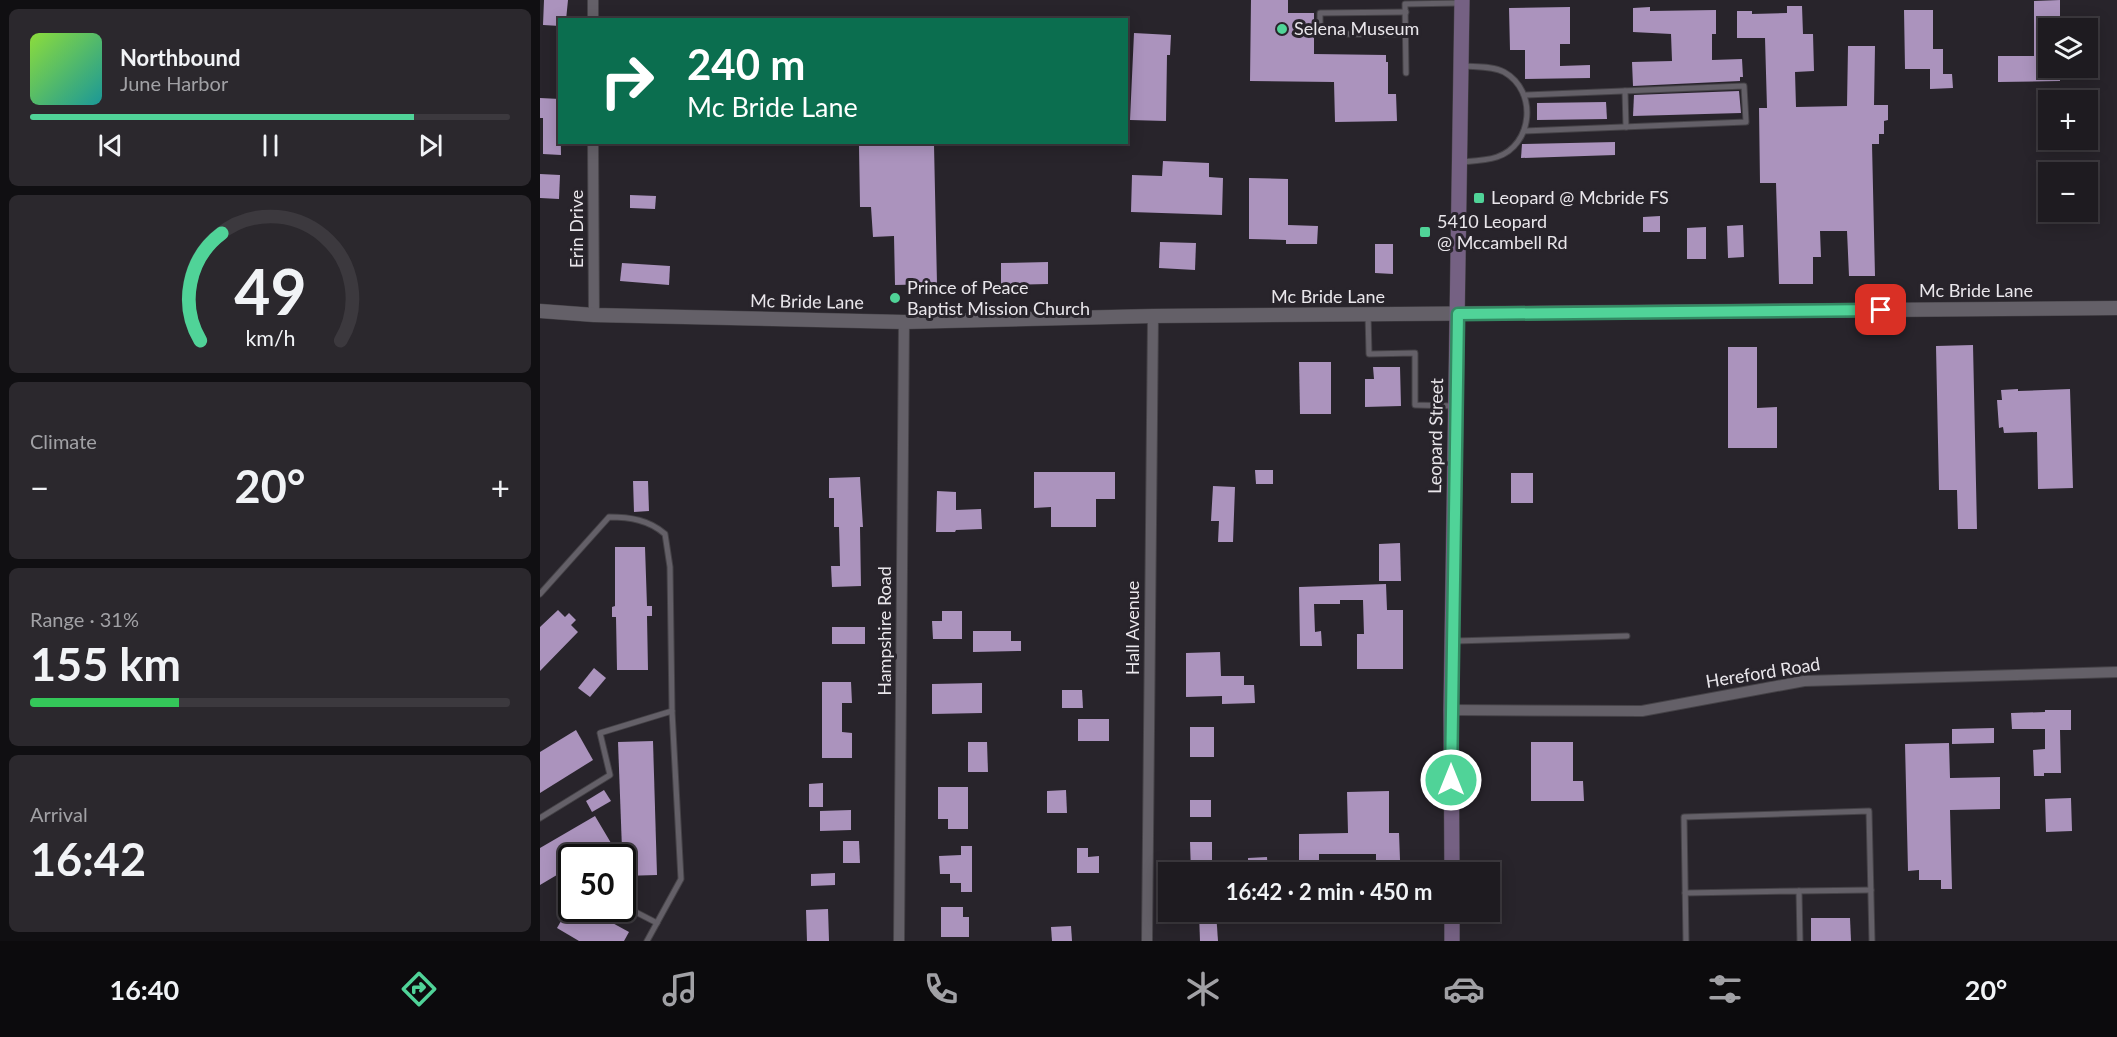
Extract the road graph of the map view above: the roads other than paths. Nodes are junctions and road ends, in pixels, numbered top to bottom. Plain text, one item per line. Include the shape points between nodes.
1 (593, 0) edge
2 (1462, 2) edge
3 (1406, 12) junction
4 (593, 18) edge
5 (1406, 34) junction
6 (1461, 66) junction
7 (1406, 73) dead end
8 (1625, 91) junction
9 (1526, 95) junction
10 (1626, 127) junction
11 (1524, 131) junction
12 (593, 144) edge
13 (1458, 162) junction
14 (2117, 308) edge
15 (540, 311) edge
16 (1368, 314) junction
17 (1458, 314) junction
18 (594, 315) junction
19 (1153, 316) junction
20 (904, 322) junction
21 (1456, 406) junction
22 (540, 594) edge
23 (1627, 636) dead end
24 (1452, 641) junction
25 (2117, 672) edge
26 (1451, 710) junction
27 (672, 711) junction
28 (540, 818) edge
29 (1452, 862) edge
30 (1871, 890) junction
31 (1799, 891) junction
32 (1685, 893) junction
33 (636, 912) edge
34 (1452, 922) edge
35 (657, 923) junction
36 (647, 941) edge
37 (899, 941) edge
38 (1147, 941) edge
39 (1452, 941) edge
40 (1686, 941) edge
41 (1800, 941) edge
42 (1872, 941) edge

1 - 4 street
2 - 3 lane via 1405,4
2 - 6 main road, Leopard Street
3 - 5 lane
3 - 5 lane via 1320,13 1320,34
5 - 7 lane
6 - 9 lane via 1504,72
6 - 13 main road, Leopard Street
8 - 9 lane
8 - 10 lane
8 - 10 lane via 1744,86 1746,122
9 - 11 lane
10 - 11 lane
11 - 13 lane via 1517,143 1499,157
12 - 18 street, Erin Drive
13 - 17 main road, Leopard Street
14 - 17 street, Mc Bride Lane
15 - 18 street, Mc Bride Lane
16 - 17 street, Mc Bride Lane
16 - 19 street, Mc Bride Lane
16 - 21 lane via 1369,354 1415,353 1415,405
17 - 21 main road, Leopard Street
18 - 20 street, Mc Bride Lane
19 - 20 street, Mc Bride Lane
19 - 38 street, Hall Avenue
20 - 37 street, Hampshire Road
21 - 24 main road, Leopard Street
22 - 27 lane via 609,517 629,517 655,525 665,534 670,567
23 - 24 lane
24 - 26 main road, Leopard Street
25 - 26 street, Hereford Road via 1804,681 1642,711
26 - 29 main road, Leopard Street
27 - 28 lane via 600,733 610,775
27 - 35 lane via 681,879
30 - 31 lane
30 - 32 lane via 1869,811 1684,817
30 - 42 lane
31 - 32 lane
31 - 41 lane
32 - 40 lane
33 - 35 lane
34 - 39 main road
35 - 36 lane

